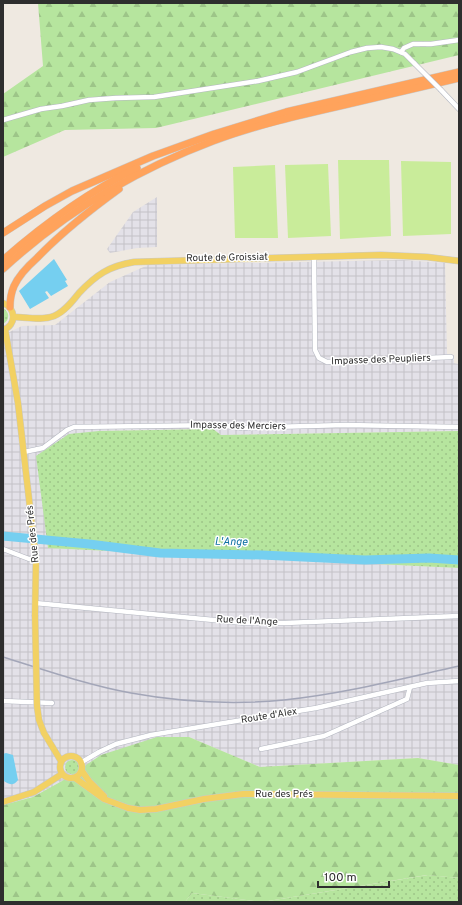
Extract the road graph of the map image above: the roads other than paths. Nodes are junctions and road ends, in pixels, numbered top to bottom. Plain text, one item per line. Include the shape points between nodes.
1 (459, 40) edge
2 (400, 52) junction
3 (459, 72) edge
4 (459, 78) edge
5 (459, 109) edge
6 (3, 120) edge
7 (193, 142) junction
8 (142, 172) junction
9 (3, 233) edge
10 (314, 257) junction
11 (3, 260) edge
12 (459, 261) edge
13 (3, 269) edge
14 (3, 303) edge
15 (10, 307) junction
16 (14, 318) junction
17 (4, 330) edge
18 (451, 358) dead end
19 (459, 427) edge
20 (24, 452) junction
21 (3, 550) edge
22 (36, 560) junction
23 (35, 603) junction
24 (459, 616) edge
25 (459, 681) edge
26 (410, 687) junction
27 (3, 701) edge
28 (52, 703) dead end
29 (47, 739) junction
30 (260, 749) dead end
31 (68, 756) junction
32 (61, 762) junction
33 (82, 762) junction
34 (82, 771) junction
35 (62, 774) junction
36 (75, 778) junction
37 (459, 796) edge
38 (3, 802) edge
39 (111, 802) junction

1 - 2 street via 413,44
2 - 5 street, bridge via 410,58
2 - 6 street via 387,48 367,48 297,72 258,81 154,97 89,100 41,108
3 - 7 highway via 286,112
4 - 8 highway via 250,129 198,147
7 - 9 highway via 153,156 72,191
7 - 11 highway via 151,160 100,188 54,219
8 - 13 highway via 77,210
8 - 15 highway via 77,220 26,269 16,283
10 - 12 main road, Route de Groissiat via 404,256
10 - 16 main road, Route de Groissiat via 184,259 127,263 96,276 63,310 53,316 36,319
10 - 18 street, Impasse des Peupliers via 315,350 319,358 327,362
14 - 15 main road
15 - 16 main road
16 - 17 main road
17 - 20 main road, Rue des Prés via 18,403
19 - 20 street, Impasse des Merciers via 345,425 239,428 221,425 74,428 67,430 42,448
20 - 22 main road, Rue des Prés
21 - 22 street
22 - 23 main road, Rue des Prés
23 - 24 street, Rue de l'Ange via 245,623
23 - 29 main road, Rue des Prés, bridge via 37,706 39,720
25 - 26 street, Route d'Alex
26 - 30 street via 407,699 324,736
26 - 33 street, Route d'Alex via 316,708 151,735 116,744
27 - 28 street
29 - 31 main road via 63,755
29 - 32 main road
31 - 32 main road
31 - 33 main road via 74,756
32 - 35 main road
33 - 34 main road
34 - 36 main road
34 - 39 main road, Rue des Prés
35 - 36 main road via 68,778
35 - 38 main road via 34,792
36 - 39 main road, Rue des Prés
37 - 39 main road, Rue des Prés via 242,794 140,810

